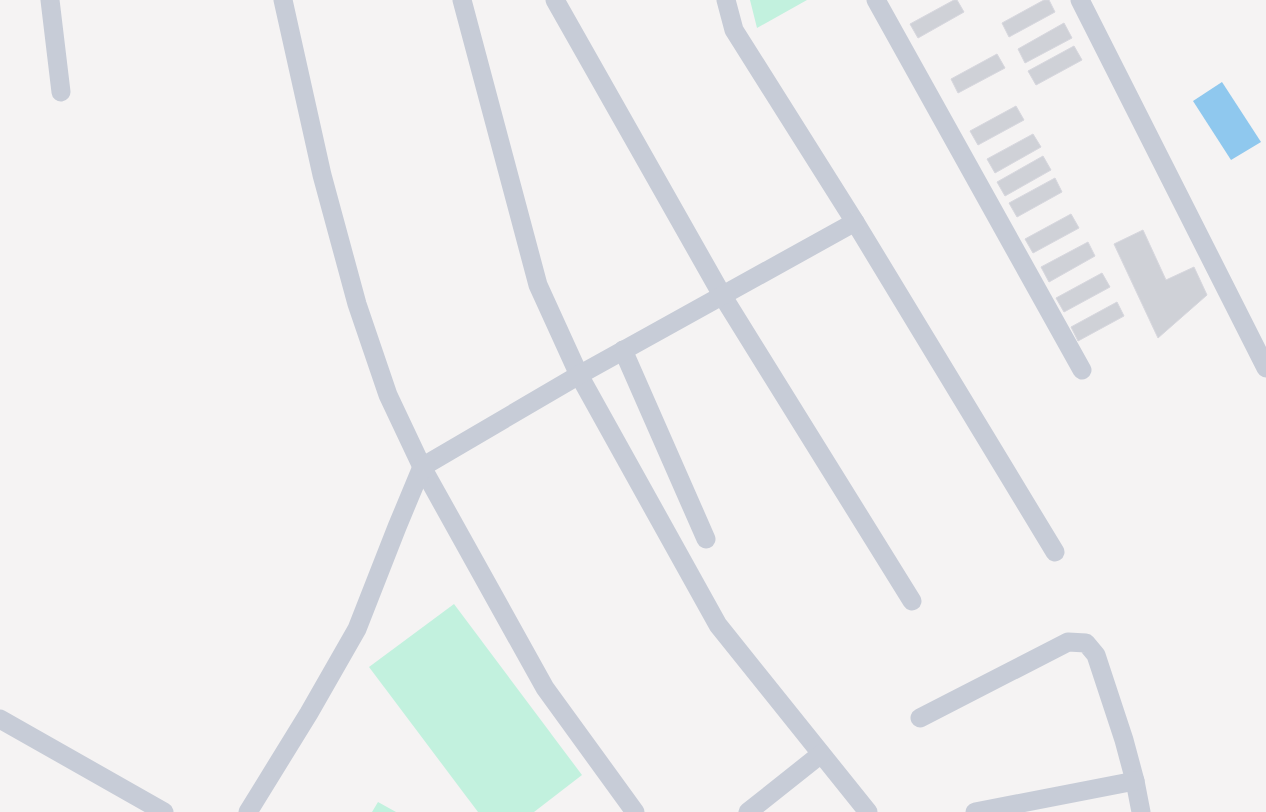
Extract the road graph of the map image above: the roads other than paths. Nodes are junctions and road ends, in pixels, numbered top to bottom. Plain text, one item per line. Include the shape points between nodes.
1 (50, 0) edge
2 (283, 0) edge
3 (462, 0) edge
4 (555, 0) edge
5 (726, 0) edge
6 (876, 0) edge
7 (1080, 0) edge
8 (61, 92) dead end
9 (855, 222) junction
10 (722, 295) junction
11 (623, 350) junction
12 (1266, 368) edge
13 (1082, 370) dead end
14 (579, 375) junction
15 (422, 467) junction
16 (706, 538) dead end
17 (1055, 552) dead end
18 (912, 601) dead end
19 (920, 718) dead end
20 (0, 719) edge
21 (821, 754) junction
22 (1135, 781) junction
23 (164, 812) edge
24 (248, 812) edge
25 (635, 812) edge
26 (748, 812) edge
27 (868, 812) edge
28 (975, 812) edge
29 (1141, 812) edge

1 - 8 street
2 - 15 street via 322,175 357,304 388,395
3 - 14 street via 538,286
4 - 10 street
5 - 9 street via 734,30
6 - 13 street
7 - 12 street
9 - 10 street
9 - 17 street
10 - 11 street
10 - 18 street
11 - 14 street
11 - 16 street
14 - 15 street
14 - 21 street via 718,625
15 - 24 street via 357,629
15 - 25 street via 545,688
19 - 22 street via 1068,642 1086,643 1096,655
20 - 23 street
21 - 26 street
21 - 27 street
22 - 28 street
22 - 29 street

